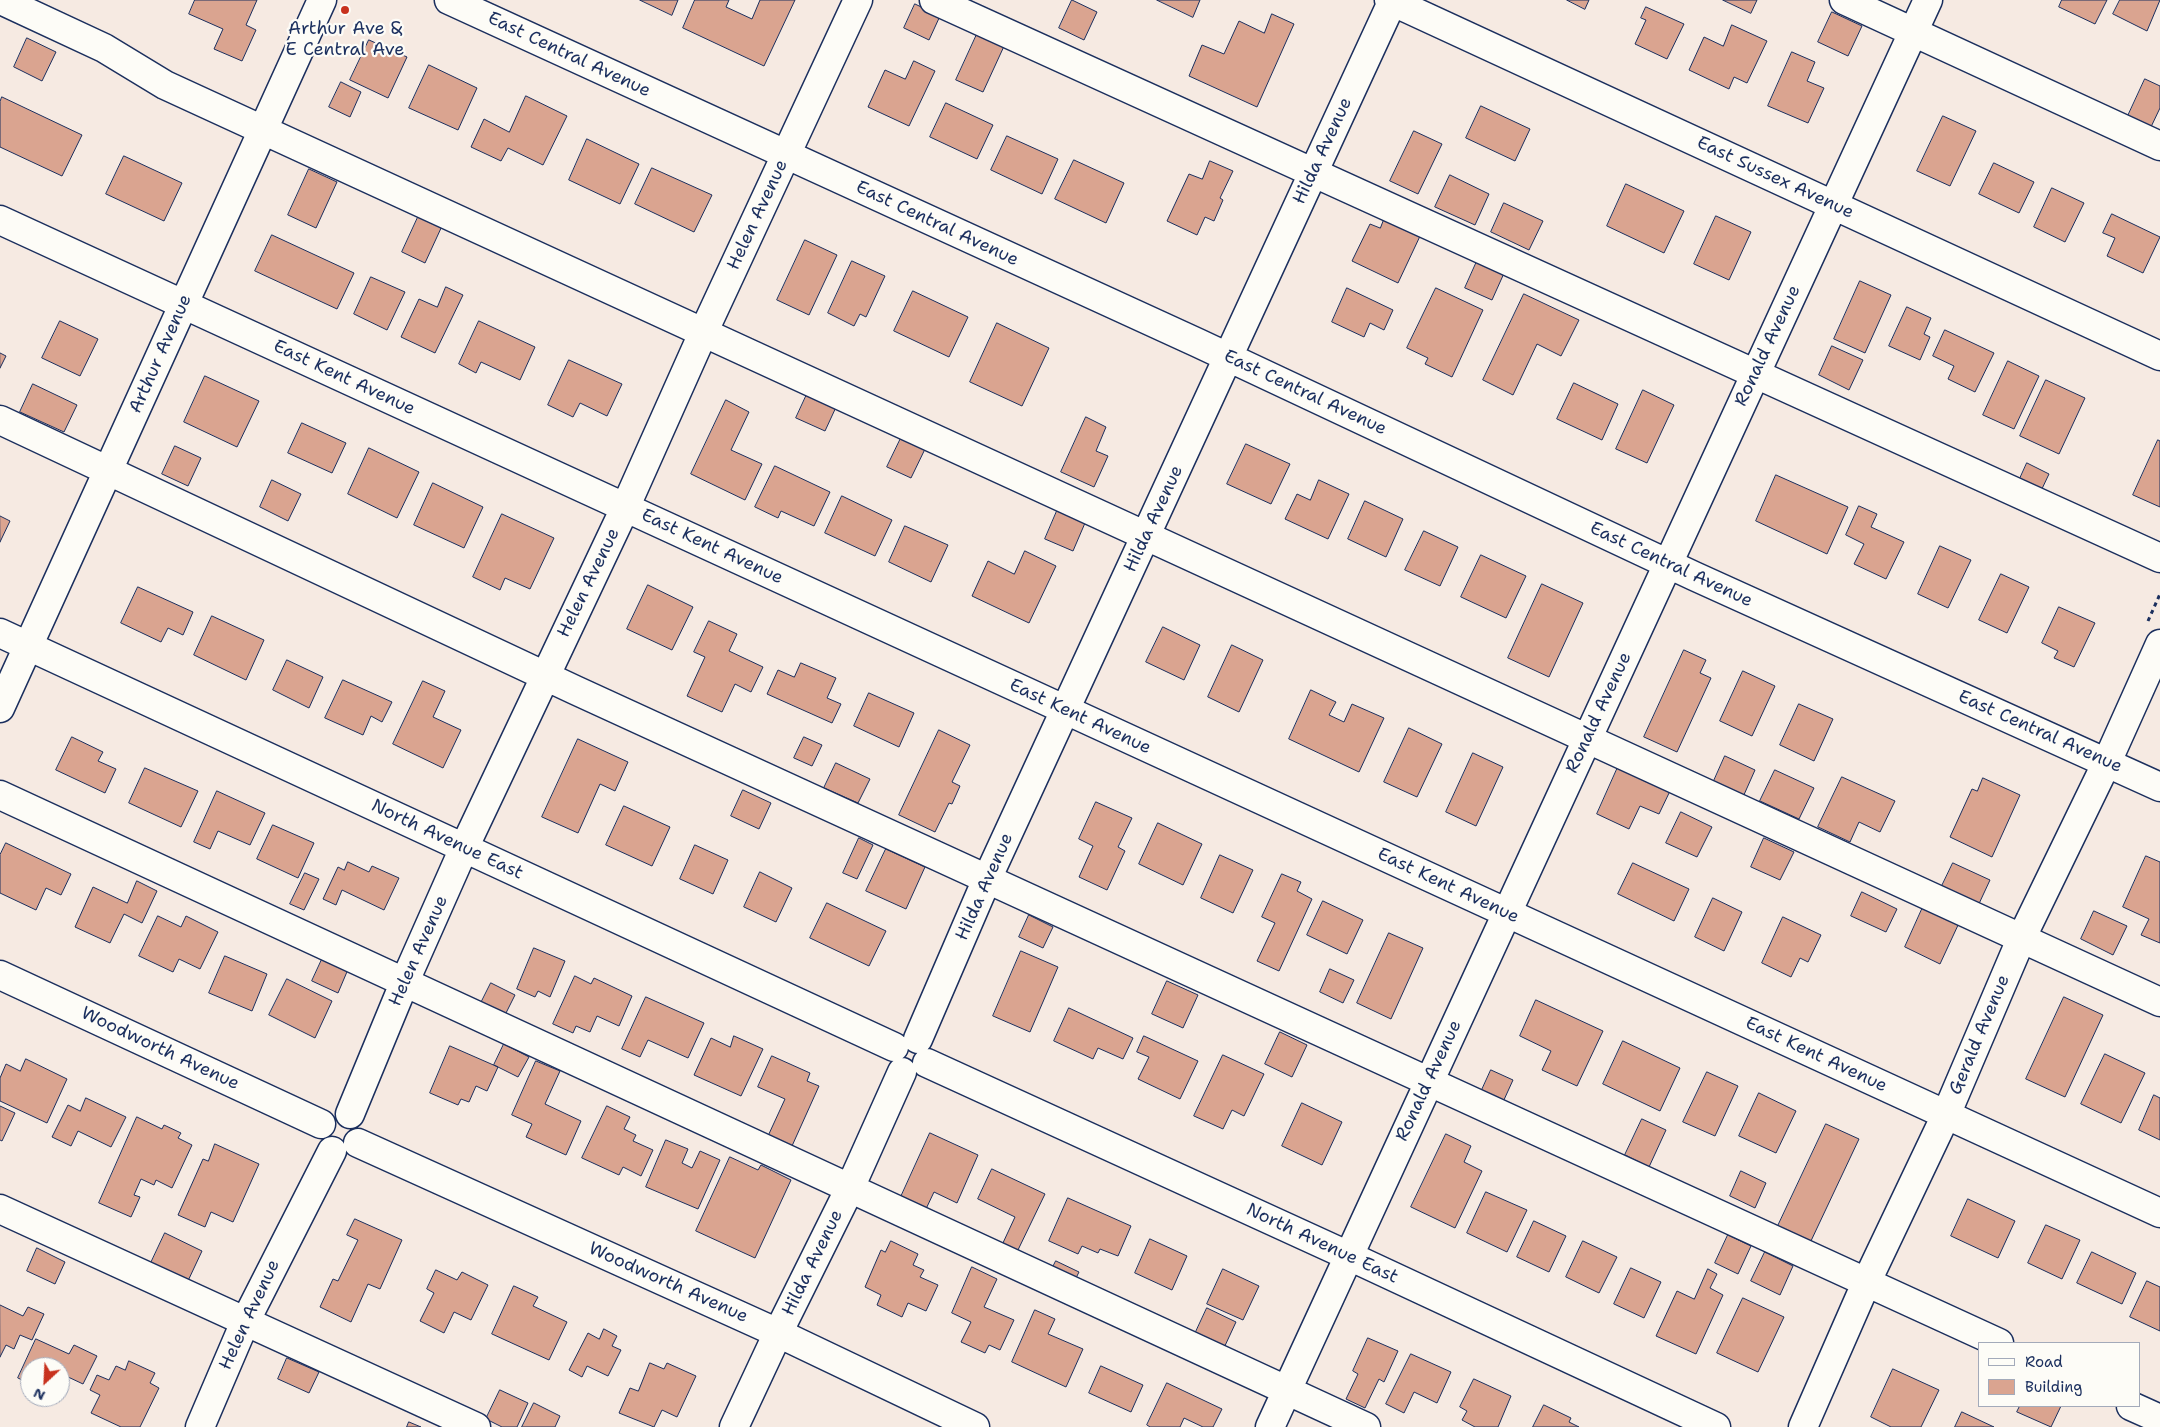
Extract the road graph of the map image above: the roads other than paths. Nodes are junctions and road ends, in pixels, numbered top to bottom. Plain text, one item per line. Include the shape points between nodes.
1 (1, 0) edge
2 (322, 0) edge
3 (449, 0) edge
4 (858, 0) edge
5 (934, 0) edge
6 (1392, 0) edge
7 (1844, 0) edge
8 (1928, 0) edge
9 (1913, 32) junction
10 (262, 129) junction
11 (2160, 146) edge
12 (786, 155) junction
13 (1312, 174) junction
14 (1834, 205) junction
15 (0, 220) edge
16 (183, 304) junction
17 (704, 332) junction
18 (2160, 356) edge
19 (1229, 358) junction
20 (1756, 373) junction
21 (0, 420) edge
22 (110, 470) junction
23 (625, 508) junction
24 (1147, 536) junction
25 (2160, 558) edge
26 (1668, 564) junction
27 (0, 633) edge
28 (2160, 644) edge
29 (29, 646) junction
30 (544, 676) junction
31 (0, 708) edge
32 (1066, 710) junction
33 (1588, 737) junction
34 (2107, 762) junction
35 (2160, 787) edge
36 (0, 795) edge
37 (464, 848) junction
38 (988, 879) junction
39 (1506, 913) junction
40 (2022, 938) junction
41 (0, 975) edge
42 (405, 981) junction
43 (2160, 1002) edge
44 (910, 1055) junction
45 (1429, 1080) junction
46 (350, 1114) junction
47 (1946, 1115) junction
48 (321, 1124) junction
49 (358, 1143) junction
50 (332, 1152) junction
51 (850, 1188) junction
52 (0, 1209) edge
53 (2160, 1213) edge
54 (1349, 1256) junction
55 (1867, 1282) junction
56 (245, 1322) junction
57 (778, 1333) junction
58 (1997, 1342) edge
59 (1286, 1390) junction
60 (2133, 1407) edge
61 (2160, 1419) edge
62 (200, 1427) edge
63 (476, 1427) edge
64 (734, 1427) edge
65 (975, 1427) edge
66 (1270, 1427) edge
67 (1366, 1427) edge
68 (1716, 1427) edge
69 (1803, 1427) edge

1 - 10 street via 104,48 165,85
2 - 10 street, Arthur Avenue
3 - 12 street, East Central Avenue
4 - 12 street, Helen Avenue
5 - 13 street
6 - 13 street, Hilda Avenue
6 - 14 street, East Sussex Avenue
7 - 9 street
8 - 9 street, Ronald Avenue
9 - 11 street
9 - 14 street, Ronald Avenue
10 - 16 street, Arthur Avenue
10 - 17 street
12 - 17 street, Helen Avenue
12 - 19 street, East Central Avenue
13 - 19 street, Hilda Avenue
13 - 20 street
14 - 18 street, East Sussex Avenue
14 - 20 street, Ronald Avenue
15 - 16 street, East Kent Avenue
16 - 22 street, Arthur Avenue
16 - 23 street, East Kent Avenue
17 - 23 street, Helen Avenue
17 - 24 street
19 - 24 street, Hilda Avenue
19 - 26 street, East Central Avenue
20 - 25 street
20 - 26 street, Ronald Avenue
21 - 22 street
22 - 29 street, Arthur Avenue
22 - 30 street
23 - 30 street, Helen Avenue
23 - 32 street, East Kent Avenue
24 - 32 street, Hilda Avenue
24 - 33 street
26 - 33 street, Ronald Avenue
26 - 34 street, East Central Avenue
27 - 29 street, North Avenue East
28 - 34 street, Gerald Avenue
29 - 31 street, Arthur Avenue
29 - 37 street, North Avenue East
30 - 37 street, Helen Avenue
30 - 38 street
32 - 38 street, Hilda Avenue
32 - 39 street, East Kent Avenue
33 - 39 street, Ronald Avenue
33 - 40 street
34 - 35 street, East Central Avenue
34 - 40 street, Gerald Avenue
36 - 42 street
37 - 42 street, Helen Avenue
37 - 44 street, North Avenue East
38 - 44 street, Hilda Avenue
38 - 45 street
39 - 45 street, Ronald Avenue
39 - 47 street, East Kent Avenue
40 - 43 street
40 - 47 street, Gerald Avenue
41 - 48 street, Woodworth Avenue
42 - 46 street, Helen Avenue
42 - 51 street
44 - 51 street, Hilda Avenue
44 - 54 street, North Avenue East
45 - 54 street, Ronald Avenue
45 - 55 street
46 - 48 street via 330,1114
46 - 49 street via 360,1124
47 - 53 street, East Kent Avenue
47 - 55 street, Gerald Avenue
48 - 50 street via 319,1138
49 - 50 street via 348,1152
49 - 57 street, Woodworth Avenue
50 - 56 street, Helen Avenue
51 - 57 street, Hilda Avenue
51 - 59 street
52 - 56 street
54 - 59 street, Ronald Avenue
54 - 68 street, North Avenue East
55 - 58 street
55 - 69 street, Gerald Avenue
56 - 62 street, Helen Avenue
56 - 63 street
57 - 64 street, Hilda Avenue
57 - 65 street, Woodworth Avenue
59 - 66 street, Ronald Avenue
59 - 67 street
60 - 61 street

